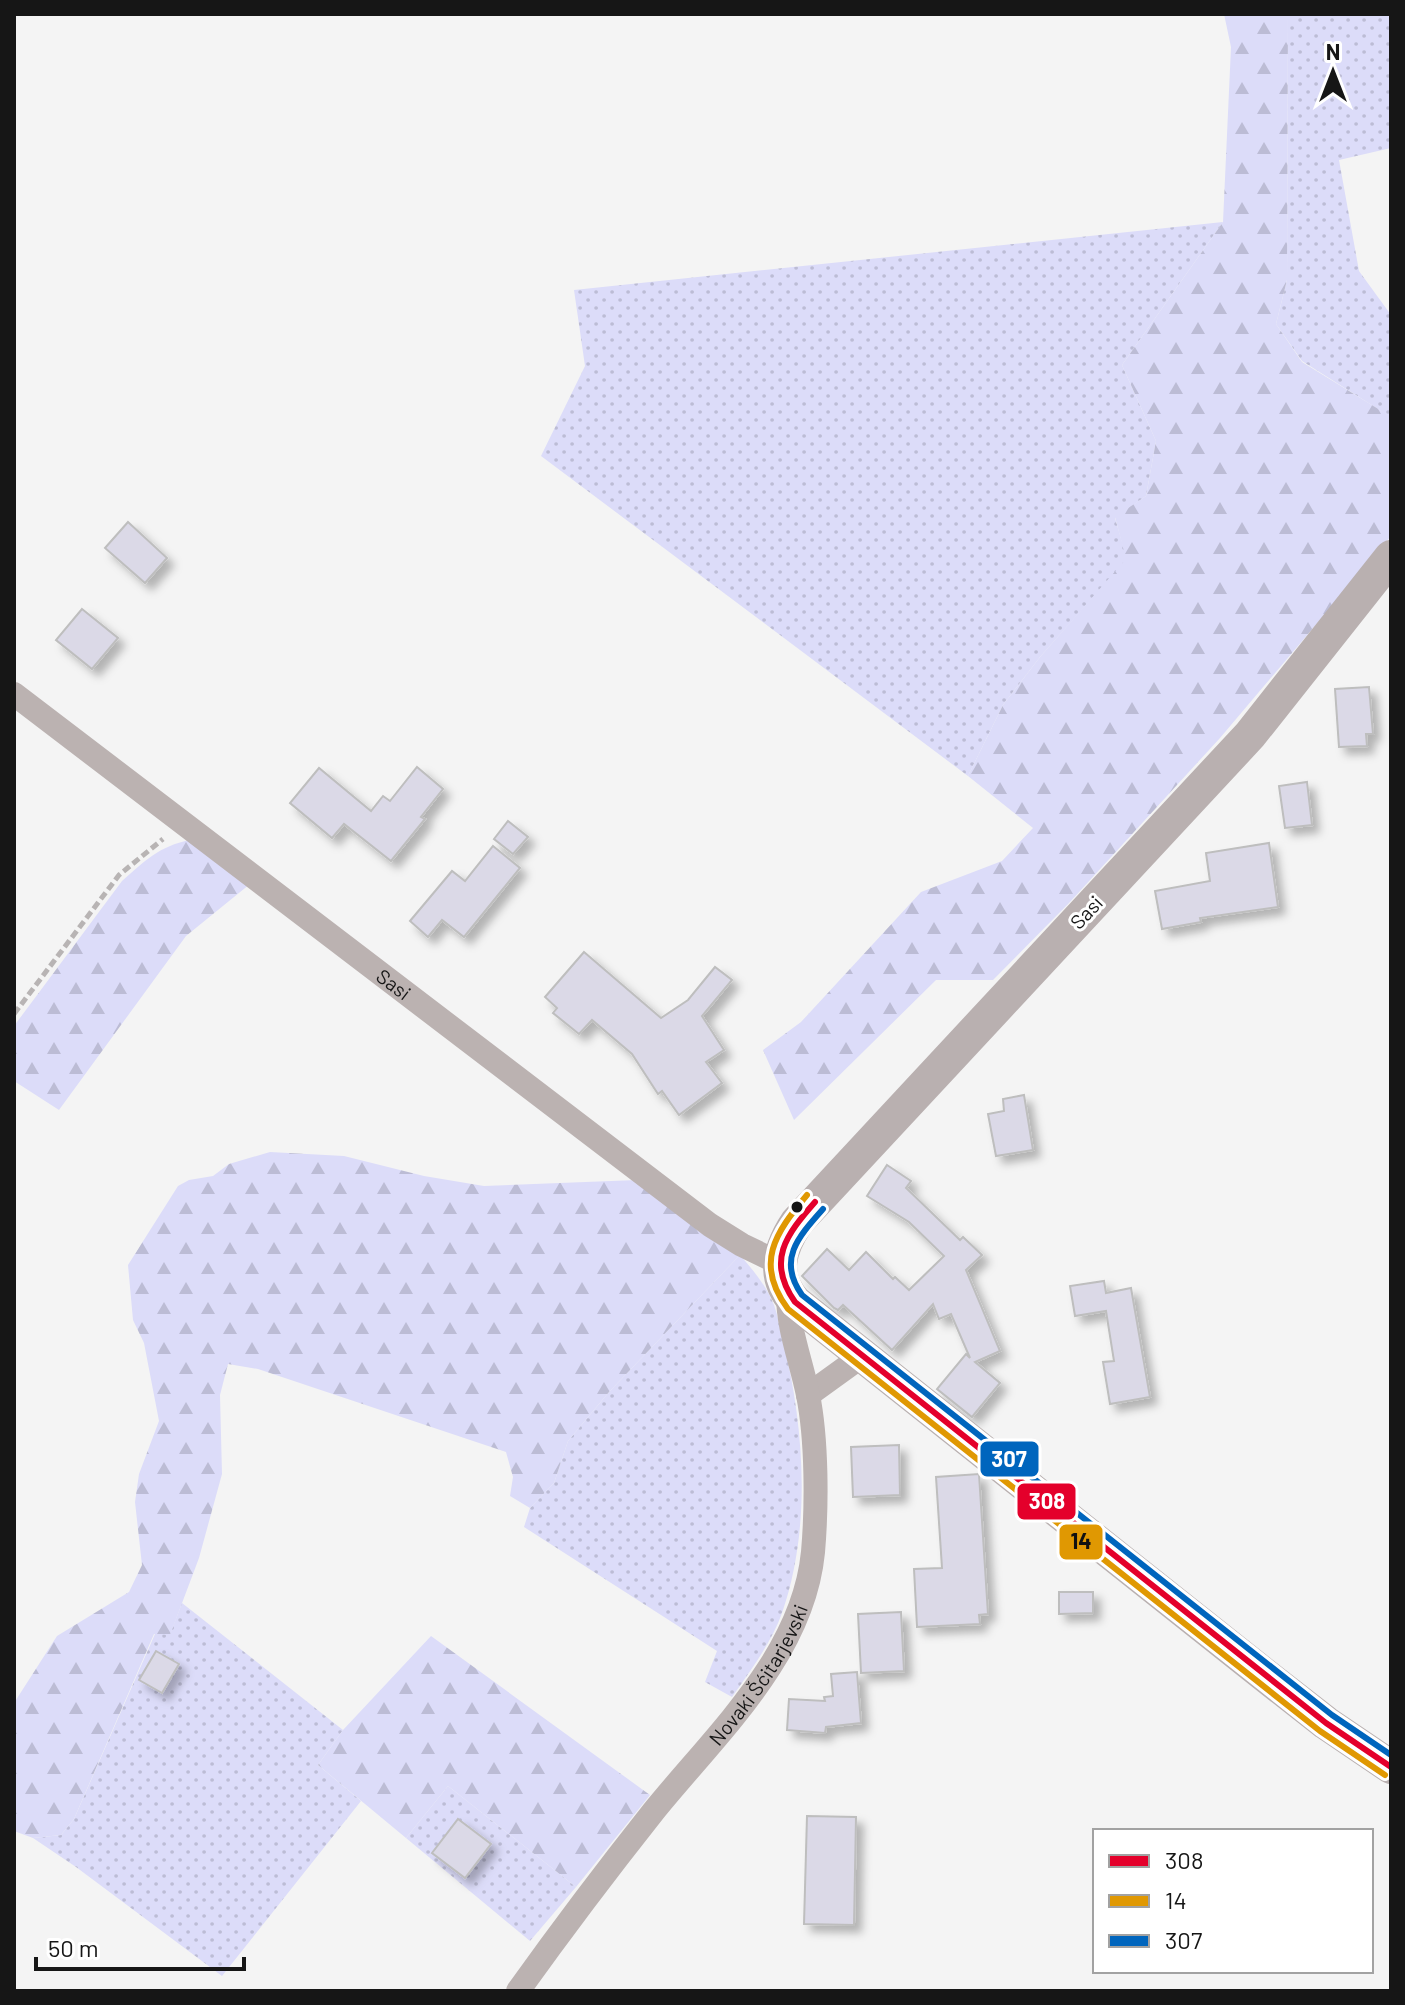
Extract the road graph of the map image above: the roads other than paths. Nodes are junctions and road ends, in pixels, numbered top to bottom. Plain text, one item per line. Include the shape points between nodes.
1 (1391, 557) edge
2 (14, 694) edge
3 (784, 1278) junction
4 (862, 1356) junction
5 (808, 1395) junction
6 (1391, 1767) edge
7 (518, 1991) edge

1 - 3 main road, Sasi via 1250,735 797,1222 786,1238
2 - 3 street, Sasi
3 - 4 main road, Sasi
3 - 5 street, Novaki Šćitarjevski via 788,1321
4 - 5 street
4 - 6 main road, Sasi via 1326,1723
5 - 7 street, Novaki Šćitarjevski via 814,1470 812,1553 804,1596 784,1642 750,1695

